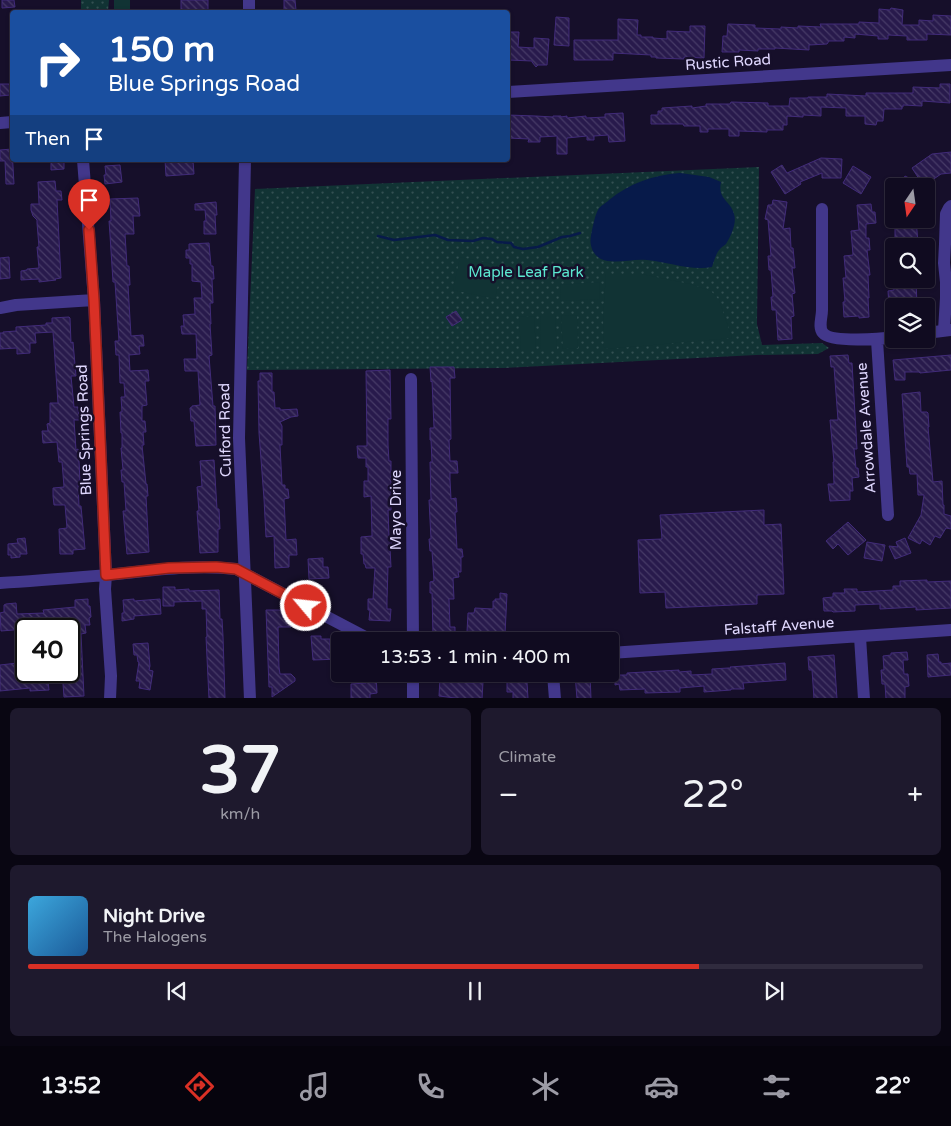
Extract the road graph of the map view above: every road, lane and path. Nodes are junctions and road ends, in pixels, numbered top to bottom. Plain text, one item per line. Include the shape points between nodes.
1 (951, 65) edge
2 (510, 92) edge
3 (83, 162) edge
4 (245, 162) edge
5 (951, 206) edge
6 (822, 209) dead end
7 (94, 300) junction
8 (0, 308) edge
9 (948, 330) edge
10 (935, 332) edge
11 (885, 339) edge
12 (877, 340) junction
13 (411, 379) dead end
14 (888, 515) dead end
15 (246, 574) junction
16 (106, 575) junction
17 (0, 583) edge
18 (951, 630) edge
19 (356, 632) edge
20 (413, 632) edge
21 (860, 637) junction
22 (619, 652) edge
23 (413, 682) edge
24 (554, 682) edge
25 (110, 698) edge
26 (250, 698) edge
27 (413, 698) edge
28 (555, 698) edge
29 (864, 698) edge

1 - 2 street, Rustic Road
3 - 7 street, Blue Springs Road
4 - 15 street, Culford Road via 239,438
5 - 9 street via 946,214 944,263
6 - 12 street via 820,324 824,334 837,338
7 - 8 street
7 - 16 street, Blue Springs Road
9 - 10 street
11 - 12 street
12 - 14 street, Arrowdale Avenue
13 - 20 street, Mayo Drive
15 - 16 street via 236,569 216,567
15 - 19 street
15 - 26 street, Culford Road
16 - 17 street
16 - 25 street, Blue Springs Road
18 - 21 street, Falstaff Avenue
21 - 22 street, Falstaff Avenue
21 - 29 street
23 - 27 street
24 - 28 street

